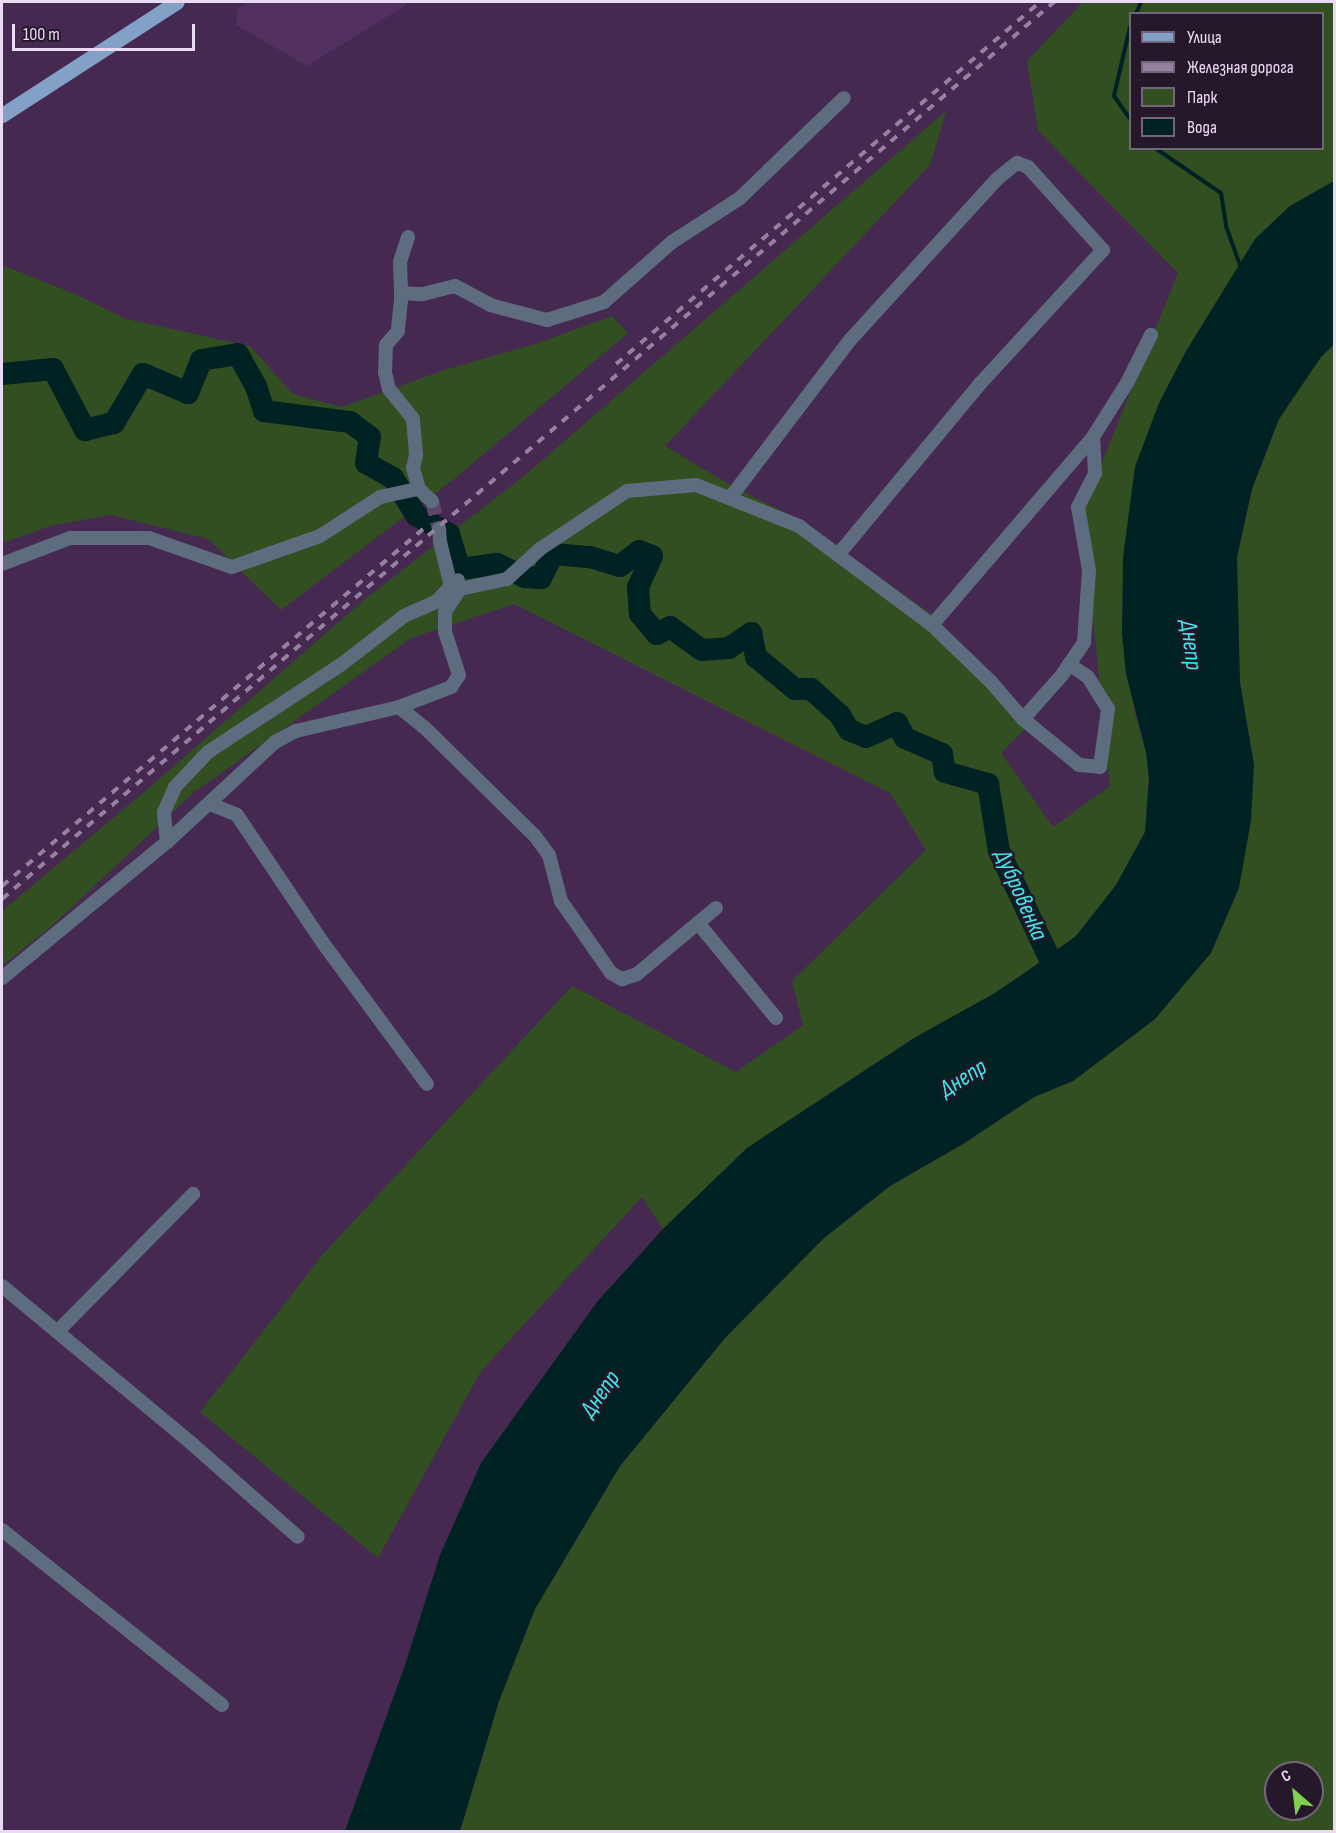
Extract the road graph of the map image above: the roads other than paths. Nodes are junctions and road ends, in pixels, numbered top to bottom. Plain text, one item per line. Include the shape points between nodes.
1 (177, 2) edge
2 (844, 98) dead end
3 (2, 115) edge
4 (408, 237) dead end
5 (401, 293) junction
6 (1151, 335) dead end
7 (1093, 437) junction
8 (419, 489) junction
9 (730, 498) junction
10 (432, 501) tunnel mouth
11 (439, 529) tunnel mouth
12 (838, 555) junction
13 (447, 563) junction
14 (2, 564) edge
15 (460, 589) junction
16 (932, 625) junction
17 (1069, 664) junction
18 (399, 707) junction
19 (1023, 719) junction
20 (210, 804) junction
21 (166, 842) junction
22 (716, 908) dead end
23 (698, 923) junction
24 (2, 978) edge
25 (776, 1018) dead end
26 (427, 1084) dead end
27 (193, 1194) dead end
28 (2, 1286) edge
29 (57, 1332) junction
30 (2, 1530) edge
31 (298, 1537) dead end
32 (222, 1705) dead end

1 - 3 main road
2 - 5 street via 740,198 672,242 604,302 547,320 490,305 455,286 423,294
4 - 5 street via 400,262
5 - 8 street via 398,331 386,345 385,372 389,389 413,419 413,468
6 - 7 street
7 - 16 street
7 - 17 street via 1095,473 1078,507 1089,570 1087,618 1084,642
8 - 10 street
8 - 14 street via 380,497 320,536 232,567 149,538 70,538
9 - 12 street via 799,526
9 - 12 street via 858,331 997,179 1017,163 1028,167 1103,250 979,385
9 - 15 street via 696,485 627,491 540,549 507,579
11 - 13 street
12 - 16 street
13 - 15 street via 458,576
13 - 21 street via 450,586 436,602 404,616 342,664 208,752 175,787 164,812
15 - 18 street via 445,612 448,648 459,675 452,687
16 - 19 street
17 - 19 street
17 - 19 street via 1088,677 1108,709 1100,767 1079,765
18 - 20 street via 296,730 275,742
18 - 23 street via 534,836 549,855 561,901 611,973 622,979 637,974
20 - 21 street
20 - 26 street via 237,815 323,943
21 - 24 street
22 - 23 street
23 - 25 street
27 - 29 street
28 - 29 street
29 - 31 street
30 - 32 street

